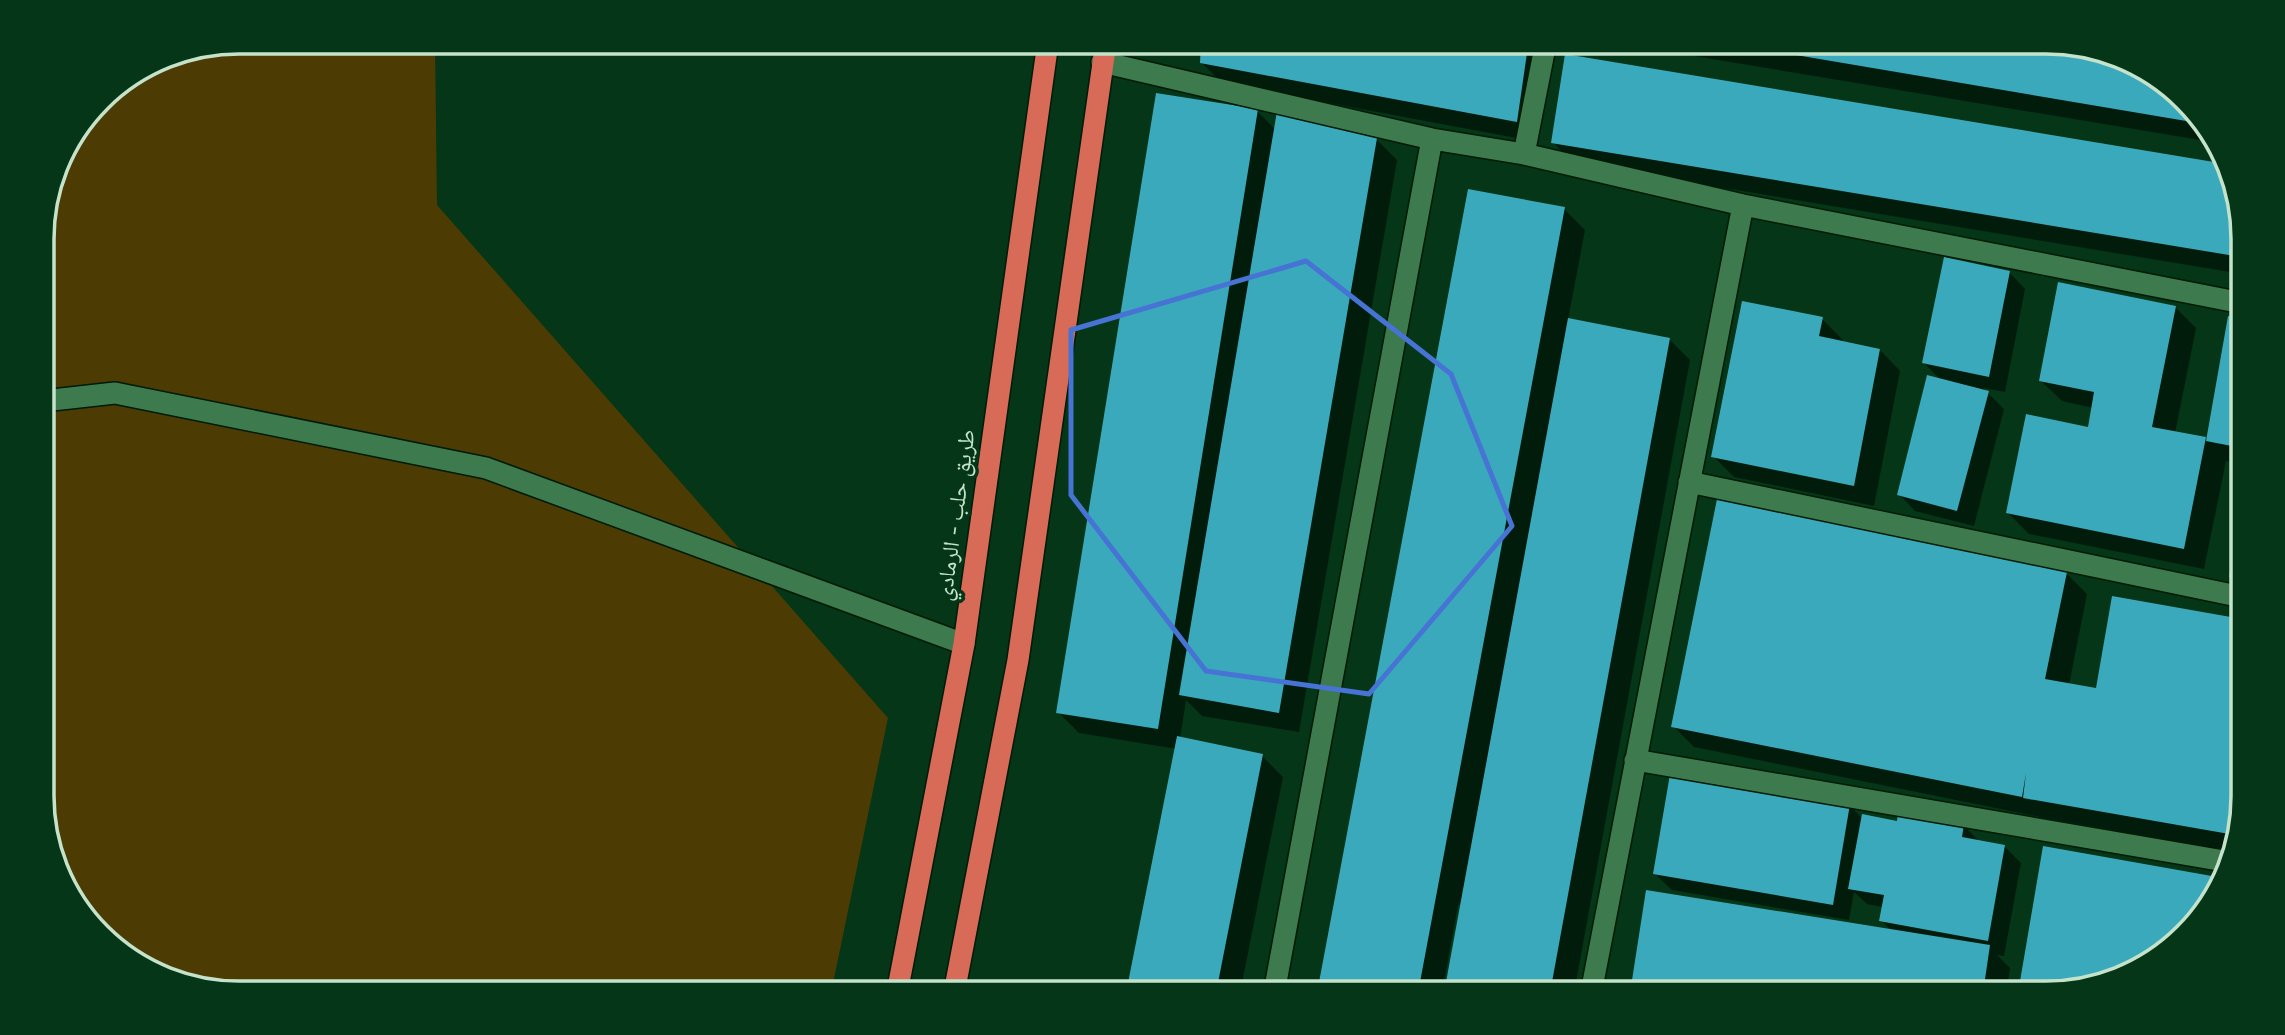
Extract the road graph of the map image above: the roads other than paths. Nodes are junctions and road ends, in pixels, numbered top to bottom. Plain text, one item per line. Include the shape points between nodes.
1 (1544, 54) edge
2 (1046, 55) edge
3 (1104, 55) edge
4 (1113, 55) edge
5 (1432, 139) junction
6 (1524, 154) junction
7 (1743, 205) junction
8 (2231, 301) edge
9 (55, 400) edge
10 (1689, 482) junction
11 (2231, 595) edge
12 (964, 643) junction
13 (1636, 760) junction
14 (2219, 860) edge
15 (1277, 980) edge
16 (1593, 980) edge
17 (899, 981) edge
18 (956, 981) edge

1 - 6 street
2 - 12 highway, طريق حلب - الرمادي
3 - 18 highway via 1018,660
4 - 5 street
5 - 6 street
5 - 15 street
6 - 7 street
7 - 8 street
7 - 10 street
9 - 12 street via 115,393 486,468
10 - 11 street
10 - 13 street
12 - 17 highway, طريق حلب - الرمادي
13 - 14 street
13 - 16 street

